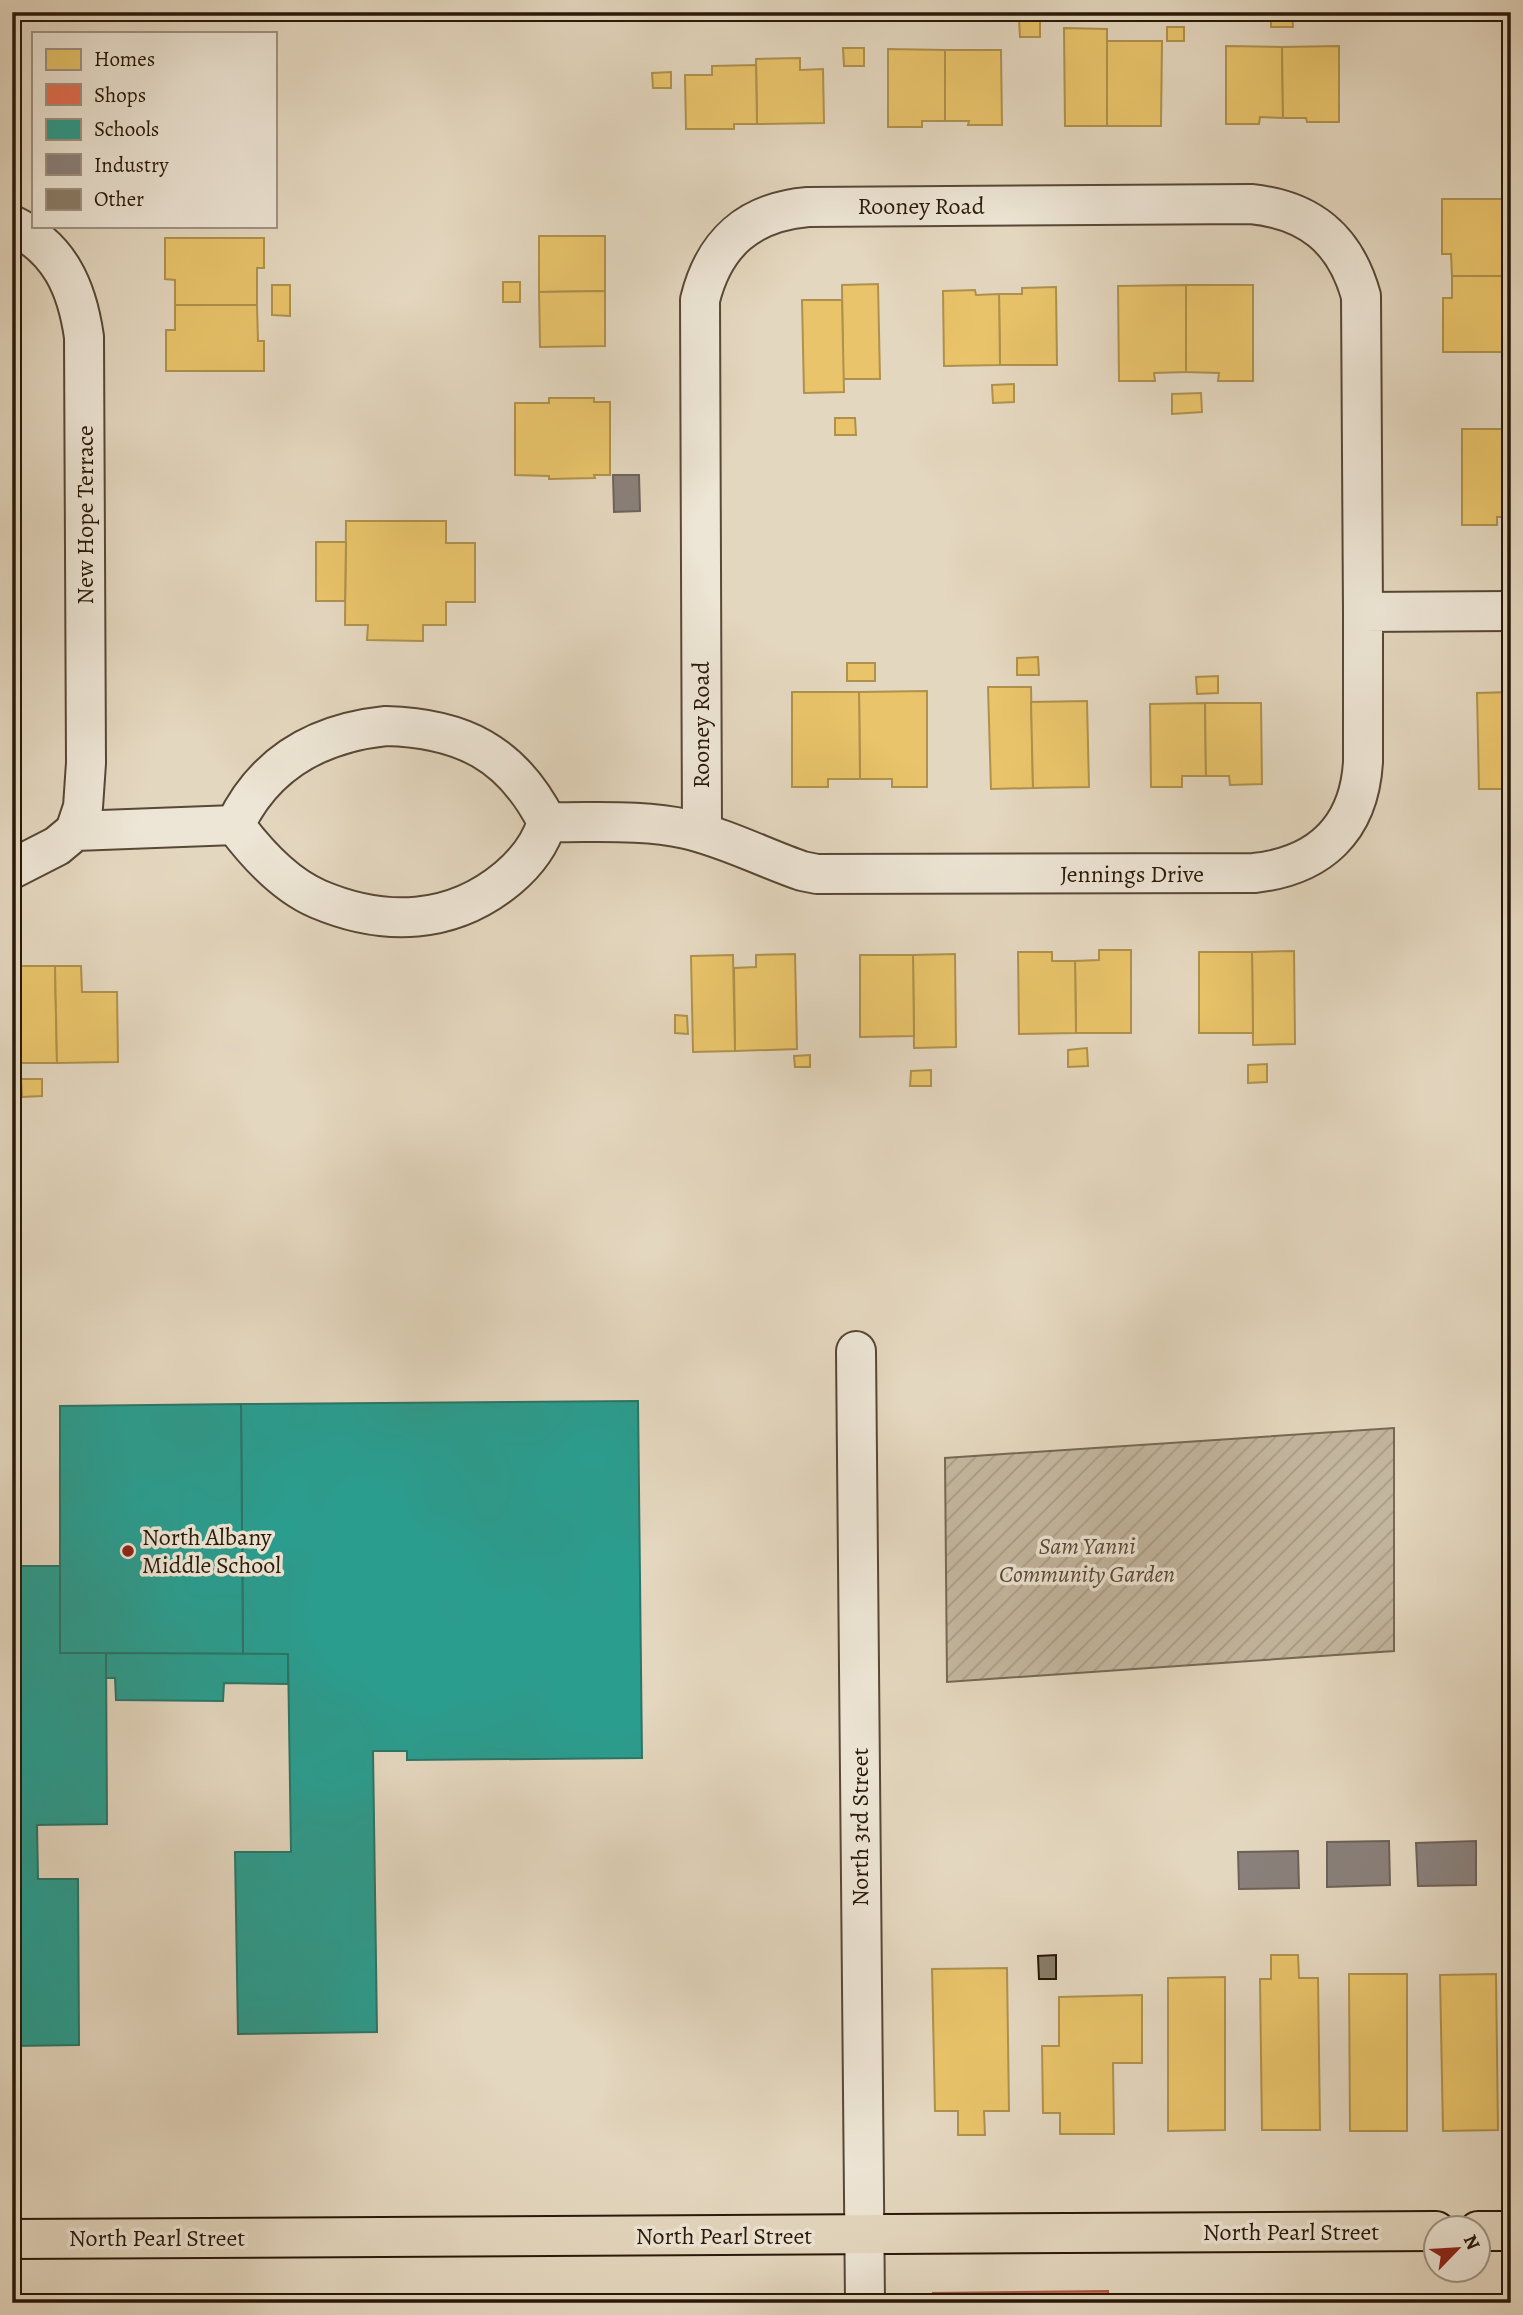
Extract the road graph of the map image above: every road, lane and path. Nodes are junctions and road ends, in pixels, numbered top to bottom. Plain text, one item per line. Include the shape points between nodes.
1 (12, 225) edge
2 (1511, 611) edge
3 (1363, 612) junction
4 (547, 822) junction
5 (235, 825) junction
6 (75, 831) junction
7 (702, 833) junction
8 (12, 869) edge
9 (856, 1351) dead end
10 (1422, 2231) edge
11 (1492, 2231) edge
12 (1511, 2231) edge
13 (864, 2236) junction
14 (12, 2239) edge
15 (865, 2303) edge

1 - 6 street, New Hope Terrace via 38,241 66,275 84,337 86,763 83,807
2 - 3 street
3 - 7 street, Jennings Drive via 1363,762 1357,800 1331,840 1291,866 1254,873 831,875 802,871
3 - 7 street, Rooney Road via 1361,296 1352,269 1336,244 1307,219 1251,204 808,207 770,214 723,247 704,281 700,300
4 - 5 street via 533,853 492,891 448,911 402,918 370,916 316,898 291,883
4 - 5 street via 519,779 477,746 438,730 386,726 324,739 298,753 277,768 245,804
4 - 7 street, Jennings Drive via 646,825
5 - 6 street
6 - 8 street via 57,846
9 - 13 street, North 3rd Street
10 - 13 main road, North Pearl Street
11 - 12 main road
13 - 14 main road, North Pearl Street
13 - 15 street, North 3rd Street

